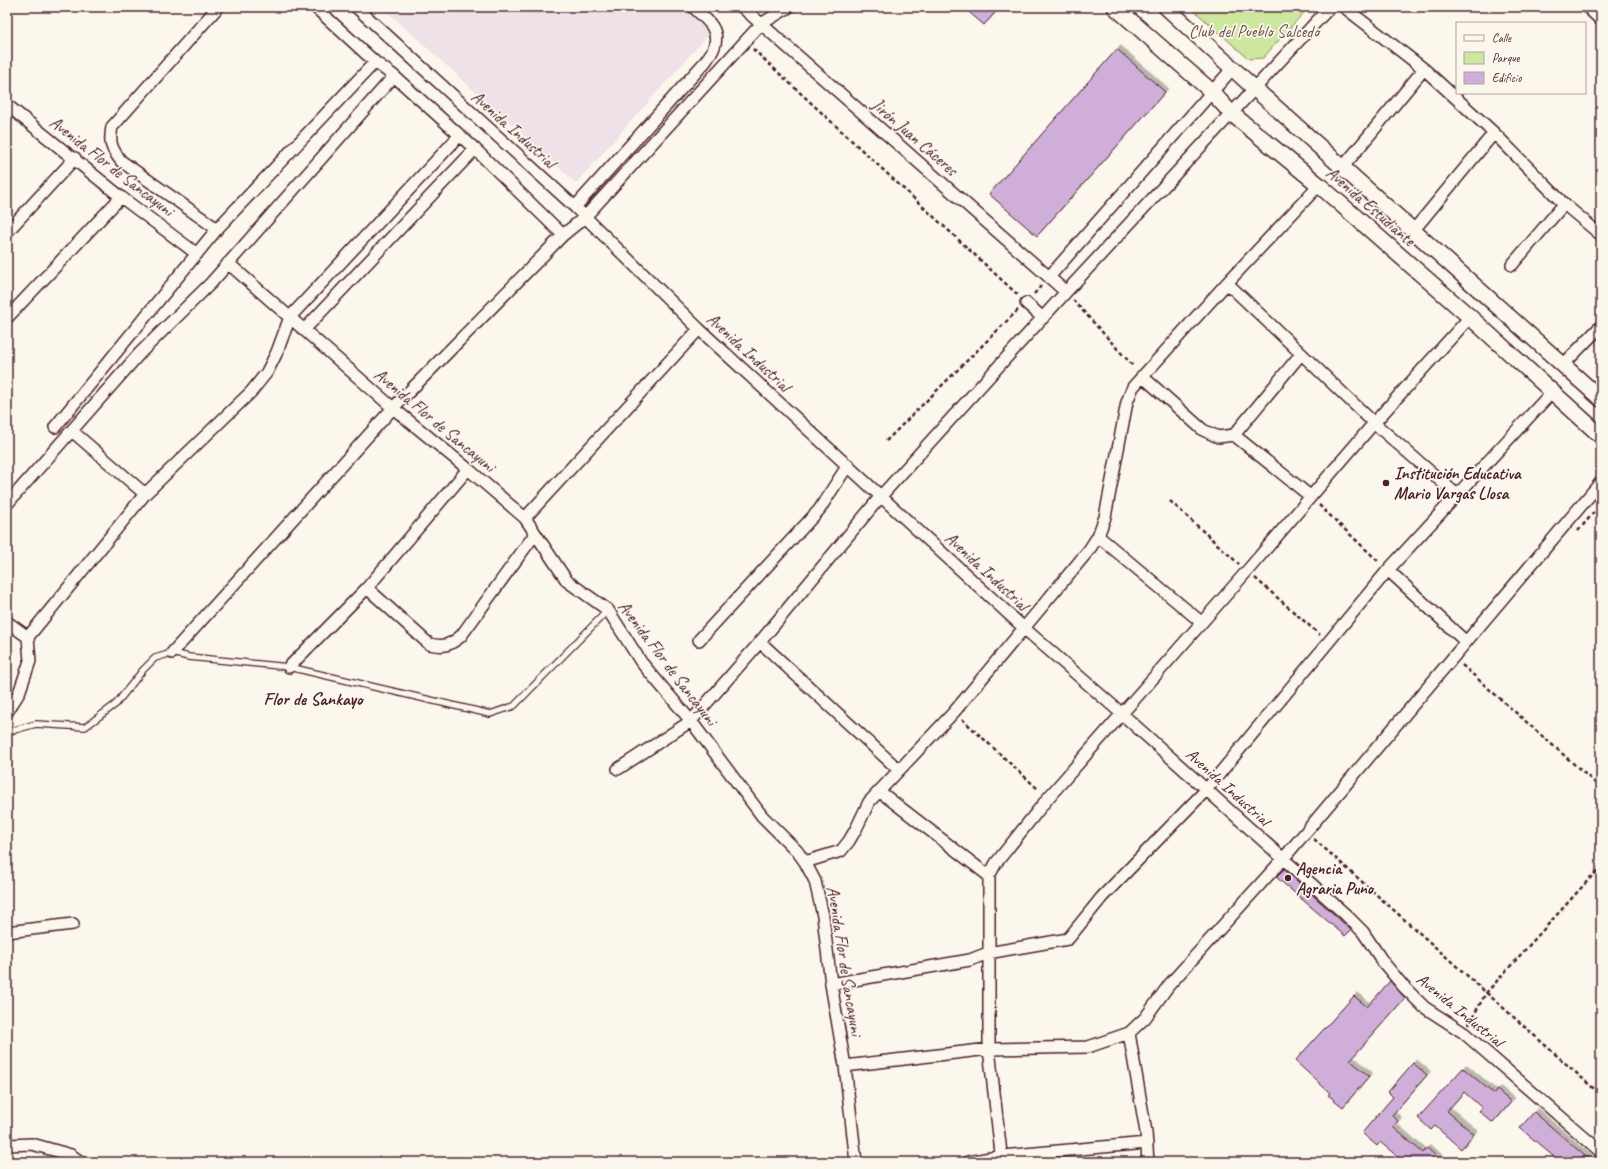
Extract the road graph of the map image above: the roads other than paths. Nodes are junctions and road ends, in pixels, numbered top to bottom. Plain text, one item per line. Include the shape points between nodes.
1 (218, 7) edge
2 (315, 7) edge
3 (356, 7) edge
4 (693, 7) edge
5 (742, 7) edge
6 (789, 7) edge
7 (1115, 7) edge
8 (1166, 7) edge
9 (1330, 7) edge
10 (1344, 7) edge
11 (1587, 7) edge
12 (1601, 20) edge
13 (761, 24) junction
14 (375, 62) junction
15 (1233, 68) junction
16 (1424, 69) junction
17 (394, 76) junction
18 (1255, 89) junction
19 (1211, 91) junction
20 (7, 105) edge
21 (1231, 113) junction
22 (1494, 133) junction
23 (460, 135) junction
24 (475, 149) junction
25 (75, 158) junction
26 (1343, 167) junction
27 (1319, 185) junction
28 (121, 197) junction
29 (1564, 204) junction
30 (575, 207) junction
31 (585, 217) junction
32 (217, 229) junction
33 (1413, 231) junction
34 (7, 232) edge
35 (563, 235) junction
36 (1601, 235) edge
37 (198, 254) junction
38 (228, 263) junction
39 (1512, 265) dead end
40 (1049, 277) junction
41 (1226, 283) junction
42 (1066, 292) junction
43 (1026, 303) road end
44 (290, 317) junction
45 (1470, 317) junction
46 (7, 318) edge
47 (1043, 318) junction
48 (1601, 326) edge
49 (699, 329) junction
50 (304, 330) junction
51 (1301, 354) junction
52 (1563, 365) junction
53 (1142, 376) junction
54 (1552, 392) junction
55 (1601, 399) edge
56 (393, 408) junction
57 (1374, 423) junction
58 (55, 427) dead end
59 (72, 431) junction
60 (1234, 435) junction
61 (1601, 436) edge
62 (848, 465) junction
63 (468, 469) junction
64 (1601, 482) edge
65 (145, 494) junction
66 (1456, 495) junction
67 (881, 496) junction
68 (1310, 496) junction
69 (7, 504) edge
70 (525, 518) junction
71 (534, 534) junction
72 (1098, 536) junction
73 (1388, 570) junction
74 (367, 588) junction
75 (608, 610) junction
76 (7, 622) edge
77 (1201, 622) junction
78 (1025, 628) junction
79 (28, 637) junction
80 (699, 640) dead end
81 (760, 642) junction
82 (1466, 642) junction
83 (172, 653) junction
84 (290, 667) junction
85 (7, 712) edge
86 (1121, 713) junction
87 (691, 722) junction
88 (7, 732) edge
89 (618, 769) dead end
90 (899, 770) junction
91 (1206, 790) junction
92 (879, 791) junction
93 (1283, 859) junction
94 (805, 862) junction
95 (989, 876) junction
96 (73, 924) dead end
97 (7, 932) edge
98 (988, 953) junction
99 (831, 984) junction
100 (1129, 1034) junction
101 (988, 1050) junction
102 (845, 1066) junction
103 (1147, 1143) junction
104 (7, 1145) edge
105 (1601, 1152) edge
106 (1002, 1159) edge
107 (82, 1162) edge
108 (856, 1162) edge
109 (968, 1162) edge
110 (1148, 1162) edge

1 - 32 street via 112,126 109,138 112,149 121,161
2 - 14 street
3 - 30 street, Avenida Industrial
4 - 30 street via 711,24 716,35 714,48 706,62
5 - 13 street, Jirón Juan Cáceres
6 - 13 street
7 - 19 street, Avenida Estudiante
8 - 15 street, Avenida Estudiante
9 - 18 street
10 - 16 street
11 - 12 street
13 - 31 street
13 - 40 street, Jirón Juan Cáceres
14 - 17 street
14 - 32 street
15 - 18 street, Avenida Estudiante
15 - 19 street
16 - 22 street
16 - 26 street
17 - 23 street
17 - 38 street
18 - 21 street
18 - 26 street, Avenida Estudiante
19 - 21 street, Avenida Estudiante
19 - 40 street
20 - 25 street, Avenida Flor de Sancayuni
21 - 27 street, Avenida Estudiante
21 - 42 street
22 - 29 street
22 - 33 street
23 - 24 street
23 - 44 street
24 - 35 street
24 - 50 street
25 - 28 street, Avenida Flor de Sancayuni
25 - 34 street
26 - 33 street, Avenida Estudiante
27 - 41 street
27 - 45 street, Avenida Estudiante
28 - 37 street, Avenida Flor de Sancayuni
28 - 46 street
29 - 36 street
29 - 39 street
30 - 31 street, Avenida Industrial
31 - 35 street
31 - 49 street, Avenida Industrial
32 - 37 street
33 - 52 street, Avenida Estudiante
35 - 56 street
37 - 58 street
38 - 44 street, Avenida Flor de Sancayuni
38 - 59 street via 140,353
40 - 42 street, Jirón Juan Cáceres
41 - 51 street
41 - 53 street
42 - 47 street
43 - 47 street
44 - 50 street, Avenida Flor de Sancayuni
44 - 65 street via 274,359 251,392
45 - 54 street, Avenida Estudiante
45 - 57 street
47 - 67 street
48 - 52 street
49 - 62 street, Avenida Industrial
49 - 70 street
50 - 56 street, Avenida Flor de Sancayuni
51 - 57 street
51 - 60 street
52 - 55 street, Avenida Estudiante
53 - 60 street via 1203,430 1218,437
53 - 72 street via 1133,387 1127,402 1105,517
54 - 61 street, Avenida Estudiante
54 - 66 street
56 - 63 street, Avenida Flor de Sancayuni
56 - 83 street
57 - 66 street
57 - 68 street
59 - 65 street
59 - 69 street
60 - 68 street
62 - 67 street, Avenida Industrial
62 - 80 street via 820,510
63 - 70 street, Avenida Flor de Sancayuni
63 - 74 street
64 - 82 street
65 - 79 street
66 - 73 street
67 - 78 street, Avenida Industrial
67 - 81 street
68 - 77 street
70 - 71 street, Avenida Flor de Sancayuni
71 - 74 street via 461,636 452,644 429,644
71 - 75 street, Avenida Flor de Sancayuni via 567,581
72 - 77 street
72 - 78 street
73 - 82 street
73 - 91 street
74 - 84 street
75 - 84 lane via 514,706 490,714
75 - 87 street, Avenida Flor de Sancayuni via 641,662
76 - 79 street
77 - 86 street
78 - 86 street, Avenida Industrial
78 - 90 street via 954,712
79 - 85 street via 30,660 19,693
81 - 87 street
81 - 90 street
82 - 93 street
83 - 84 lane
83 - 88 lane via 155,658 116,704 85,727 36,724
86 - 91 street, Avenida Industrial
86 - 95 street via 1048,798 996,863
87 - 89 street
87 - 94 street, Avenida Flor de Sancayuni via 762,816
90 - 92 street
91 - 93 street, Avenida Industrial
91 - 98 street via 1102,897 1068,939
92 - 94 street via 869,802 856,829 841,850
92 - 95 street
93 - 100 street via 1169,985 1145,1018
93 - 105 street, Avenida Industrial via 1363,932 1383,962 1424,1007 1464,1033
94 - 99 street, Avenida Flor de Sancayuni via 815,881 823,916
95 - 98 street
96 - 97 street
98 - 99 street via 970,960
98 - 101 street
99 - 102 street, Avenida Flor de Sancayuni
100 - 101 street via 1088,1047
100 - 103 street
101 - 102 street
101 - 106 street
102 - 108 street, Avenida Flor de Sancayuni
103 - 106 street
103 - 110 street
104 - 107 street via 32,1144 71,1155
106 - 109 street

